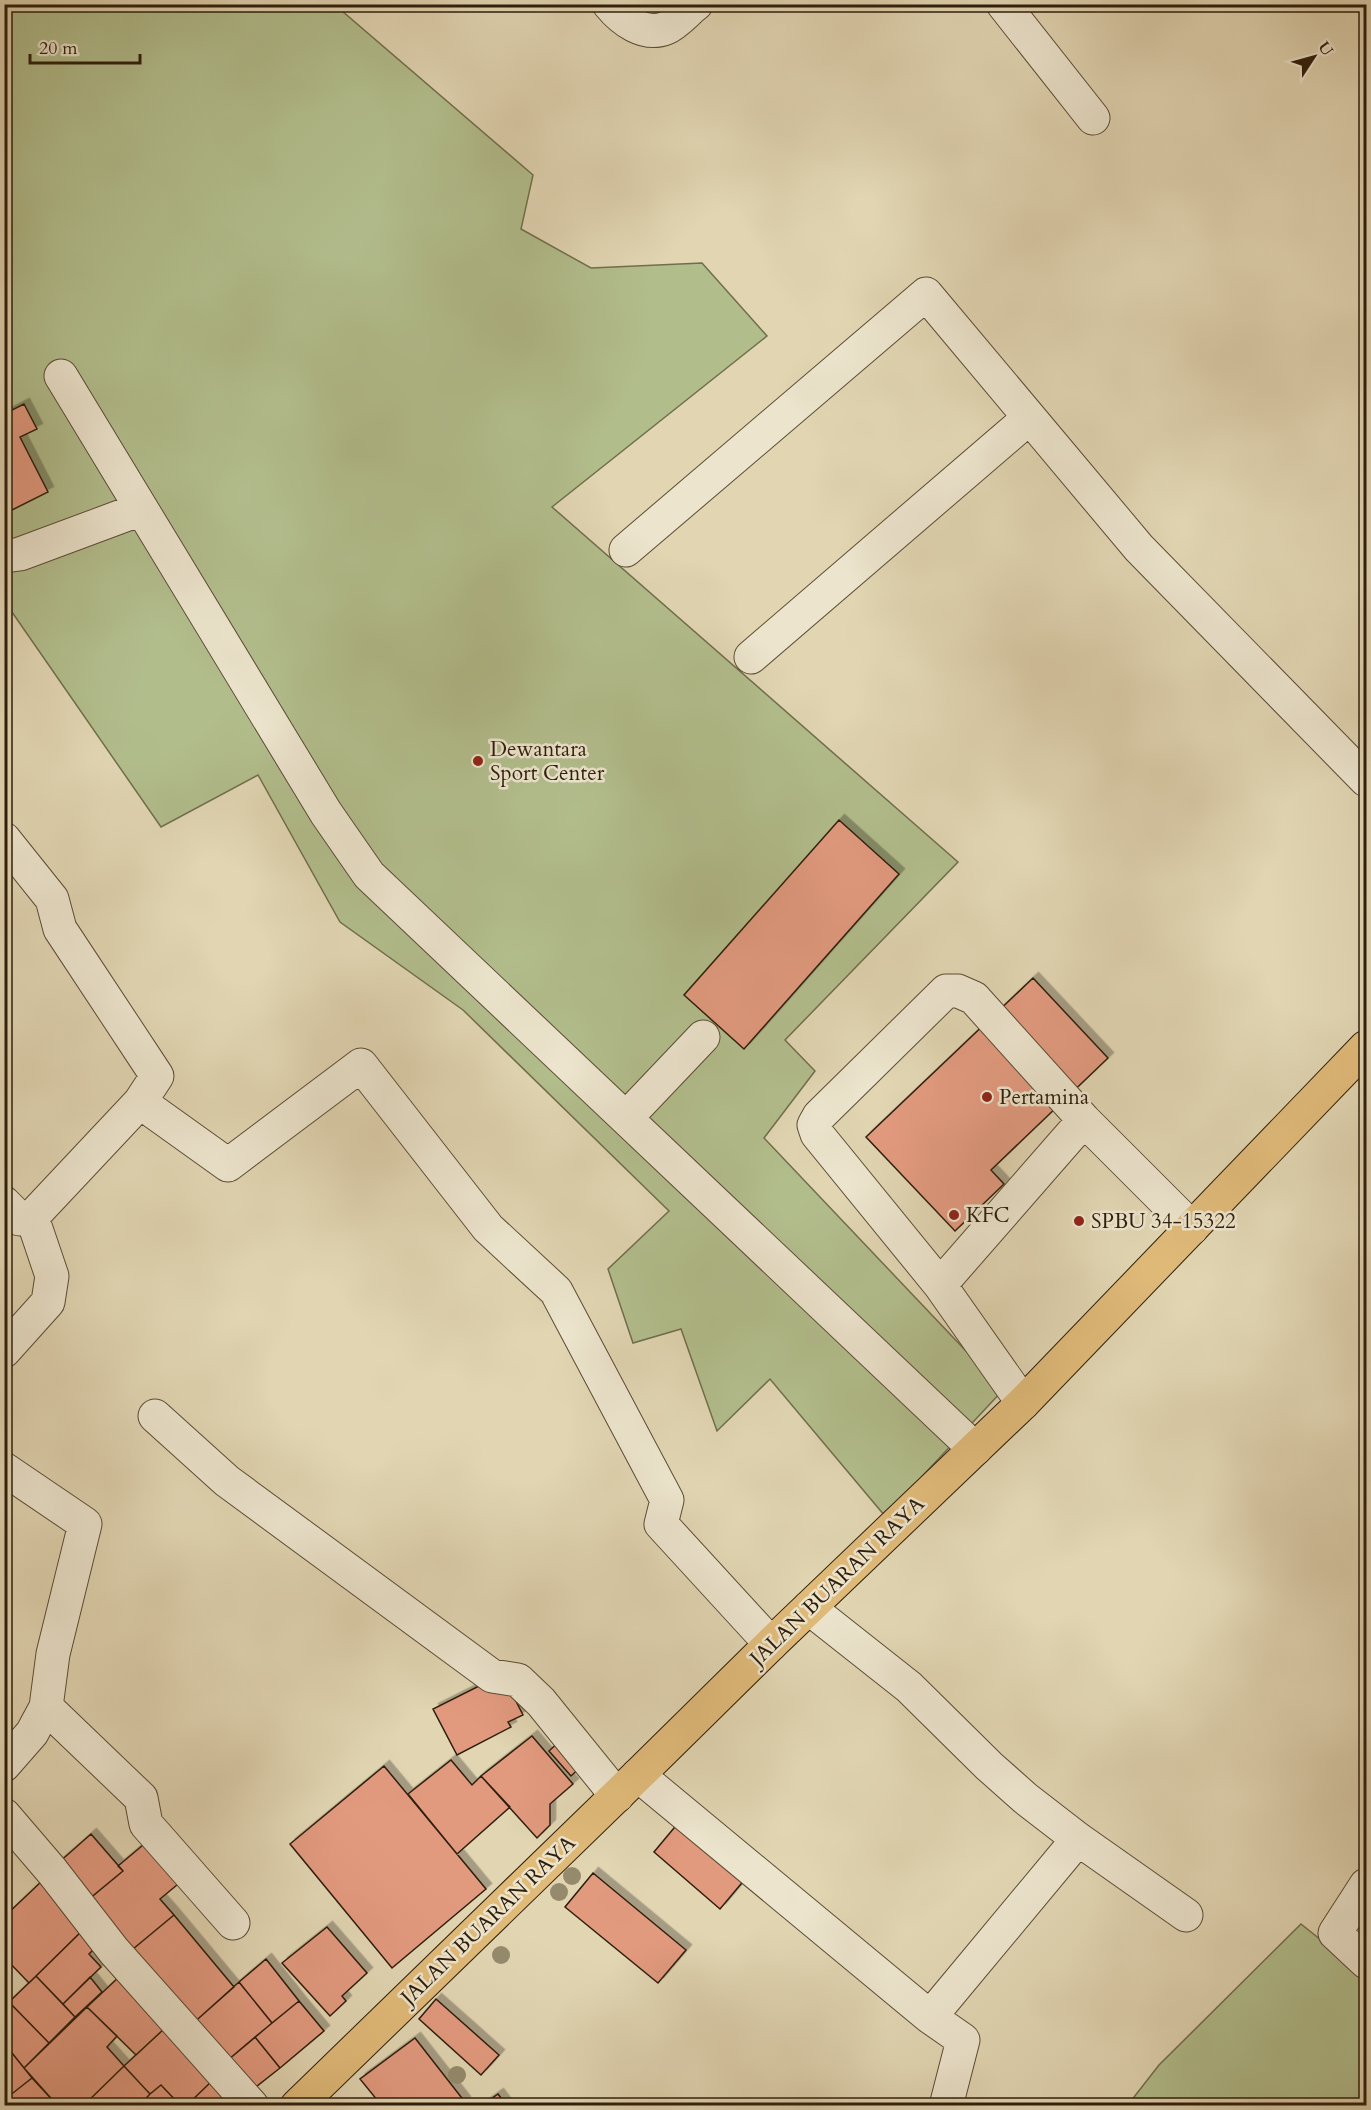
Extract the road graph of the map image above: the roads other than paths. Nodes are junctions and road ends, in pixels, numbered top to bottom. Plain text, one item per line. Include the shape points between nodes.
1 (609, 4) edge
2 (696, 4) edge
3 (1003, 4) edge
4 (1093, 118) dead end
5 (61, 376) dead end
6 (1029, 418) junction
7 (141, 509) junction
8 (626, 550) dead end
9 (4, 556) edge
10 (750, 657) dead end
11 (1366, 780) edge
12 (4, 839) edge
13 (703, 1037) dead end
14 (1366, 1047) edge
15 (140, 1102) junction
16 (626, 1118) junction
17 (1084, 1120) junction
18 (18, 1210) edge
19 (1192, 1228) junction
20 (940, 1285) junction
21 (4, 1351) edge
22 (1023, 1403) junction
23 (155, 1416) dead end
24 (975, 1449) junction
25 (4, 1469) edge
26 (809, 1608) junction
27 (771, 1644) junction
28 (46, 1707) junction
29 (4, 1766) edge
30 (628, 1786) junction
31 (4, 1815) edge
32 (1078, 1839) junction
33 (1366, 1885) edge
34 (1186, 1915) dead end
35 (233, 1923) dead end
36 (1366, 1962) edge
37 (930, 2017) junction
38 (252, 2106) edge
39 (297, 2106) edge
40 (946, 2106) edge

1 - 2 street via 620,18 651,30 666,28
3 - 4 street
5 - 7 street
6 - 8 street via 926,294
6 - 10 street
6 - 11 street via 1139,548
7 - 9 street via 20,554
7 - 16 street via 326,813 369,875
12 - 15 street via 52,899 60,929 157,1076
13 - 16 street
14 - 19 main road, JALAN BUARAN RAYA
15 - 18 street
15 - 27 street via 228,1165 361,1065 489,1228 556,1291 667,1500 662,1524
16 - 24 street
17 - 19 street
17 - 20 street
17 - 20 street via 974,998 958,991 946,991 819,1116 814,1125 817,1134
18 - 21 street via 52,1276 48,1302
19 - 22 main road, JALAN BUARAN RAYA
20 - 22 street
22 - 24 main road, JALAN BUARAN RAYA
23 - 30 street via 227,1481 492,1676 518,1680
24 - 26 main road, JALAN BUARAN RAYA
25 - 28 street via 85,1524 53,1654
26 - 27 main road, JALAN BUARAN RAYA
26 - 32 street via 909,1687 1017,1792
27 - 30 main road, JALAN BUARAN RAYA
28 - 29 street via 32,1733
28 - 35 street via 141,1798 146,1824
30 - 37 street
30 - 39 main road, JALAN BUARAN RAYA
31 - 38 street via 114,1952
32 - 34 street
32 - 37 street
33 - 36 street via 1335,1934
37 - 40 street via 963,2040

